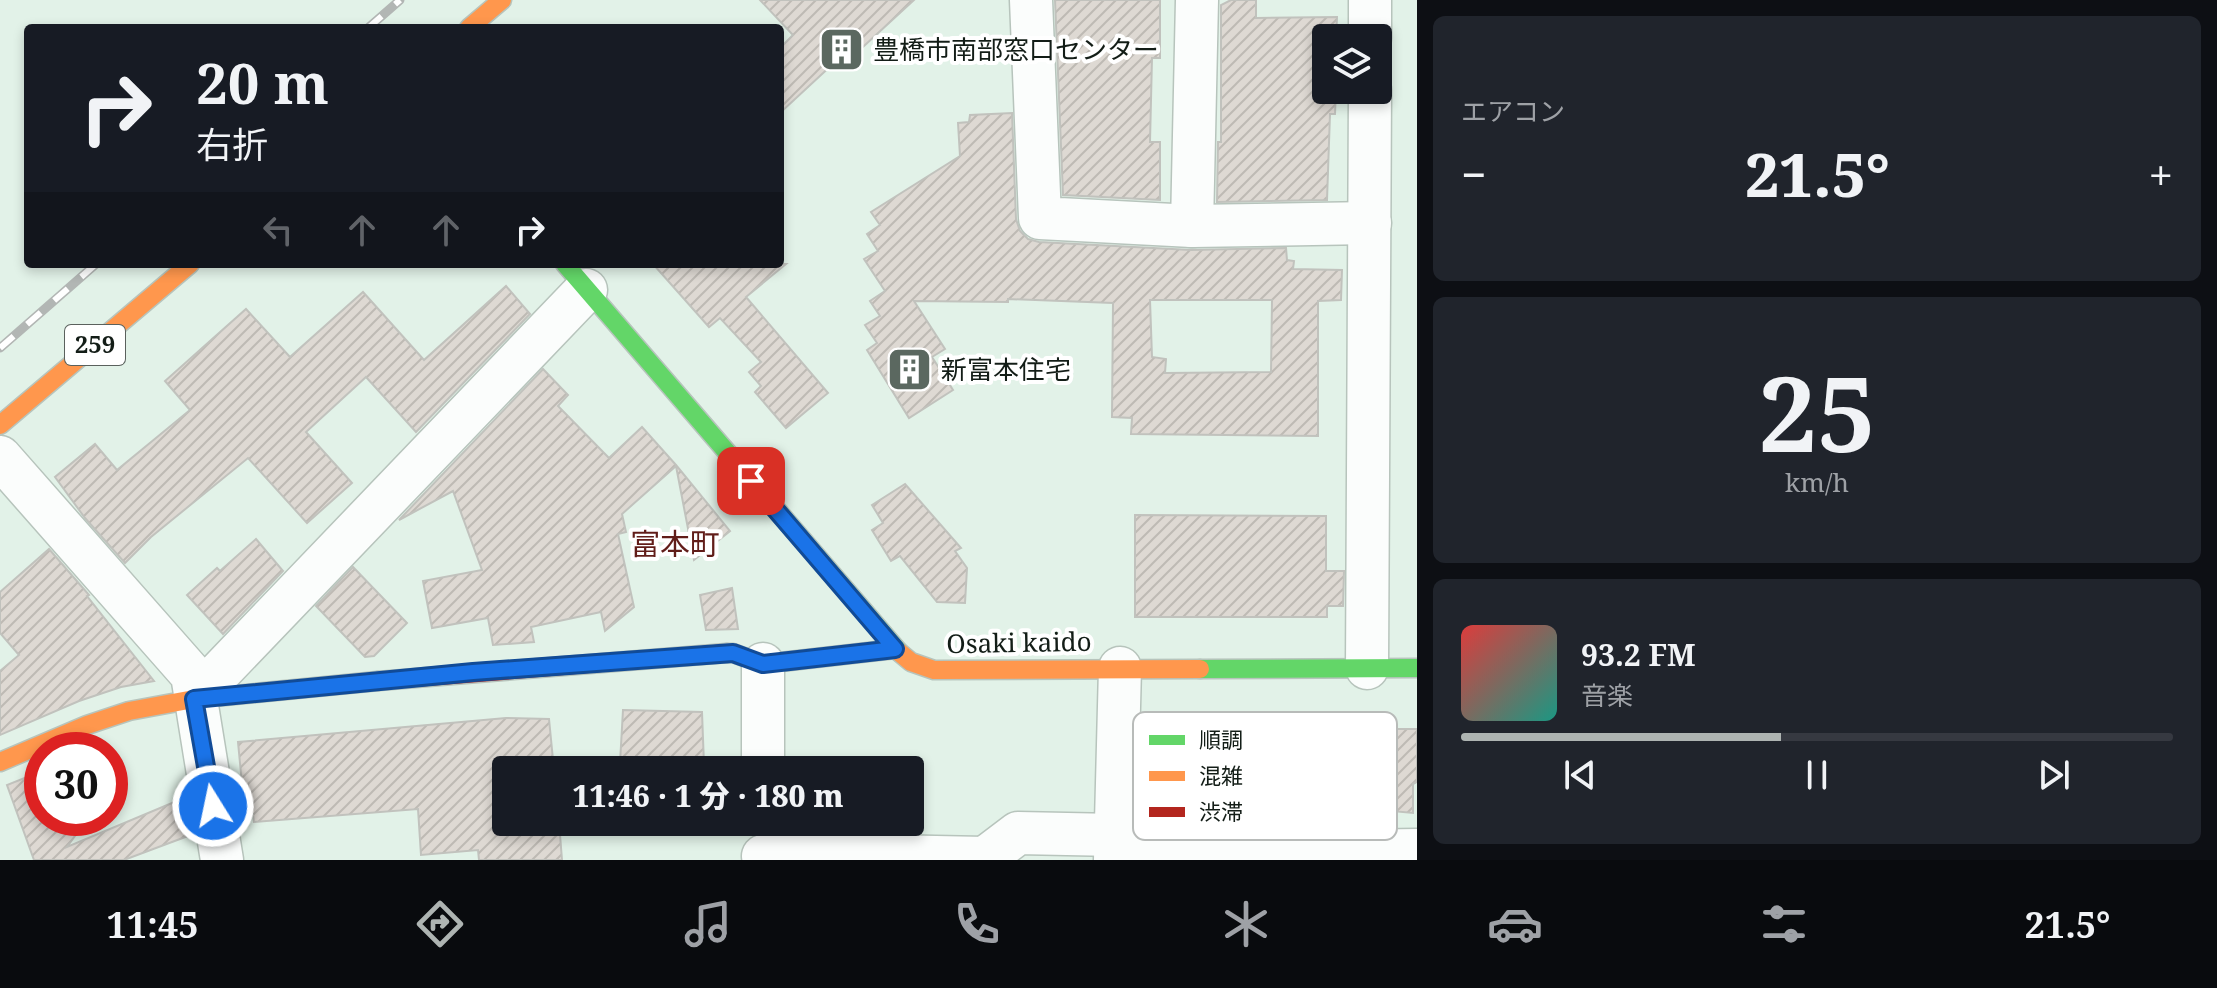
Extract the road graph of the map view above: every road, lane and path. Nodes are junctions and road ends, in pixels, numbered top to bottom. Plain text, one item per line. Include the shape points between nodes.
1 (502, 0) edge
2 (1031, 0) edge
3 (1197, 0) edge
4 (1370, 0) edge
5 (474, 24) edge
6 (1370, 24) edge
7 (1370, 104) edge
8 (1370, 223) junction
9 (1192, 226) junction
10 (185, 268) edge
11 (576, 277) edge
12 (0, 425) edge
13 (0, 457) edge
14 (895, 649) junction
15 (763, 664) junction
16 (1120, 668) junction
17 (1367, 668) junction
18 (1417, 668) edge
19 (194, 699) junction
20 (763, 756) edge
21 (0, 762) edge
22 (763, 846) edge
23 (1115, 848) edge
24 (1417, 850) edge
25 (815, 856) edge
26 (222, 860) edge

1 - 5 main road
2 - 9 street via 1040,218
3 - 9 street
4 - 6 street
7 - 8 street
8 - 9 street
8 - 17 street
10 - 12 main road, 259
11 - 14 main road, Osaki kaido
11 - 19 street
13 - 19 street via 192,675
14 - 15 main road
14 - 16 main road, Osaki kaido via 934,670
15 - 19 main road via 733,653
15 - 20 street
16 - 17 main road, Osaki kaido
16 - 23 street
17 - 18 main road, Osaki kaido
19 - 21 main road via 129,711
19 - 26 street
22 - 25 street
23 - 24 street via 1229,853
23 - 25 street via 1018,833 985,858 886,856 868,847

